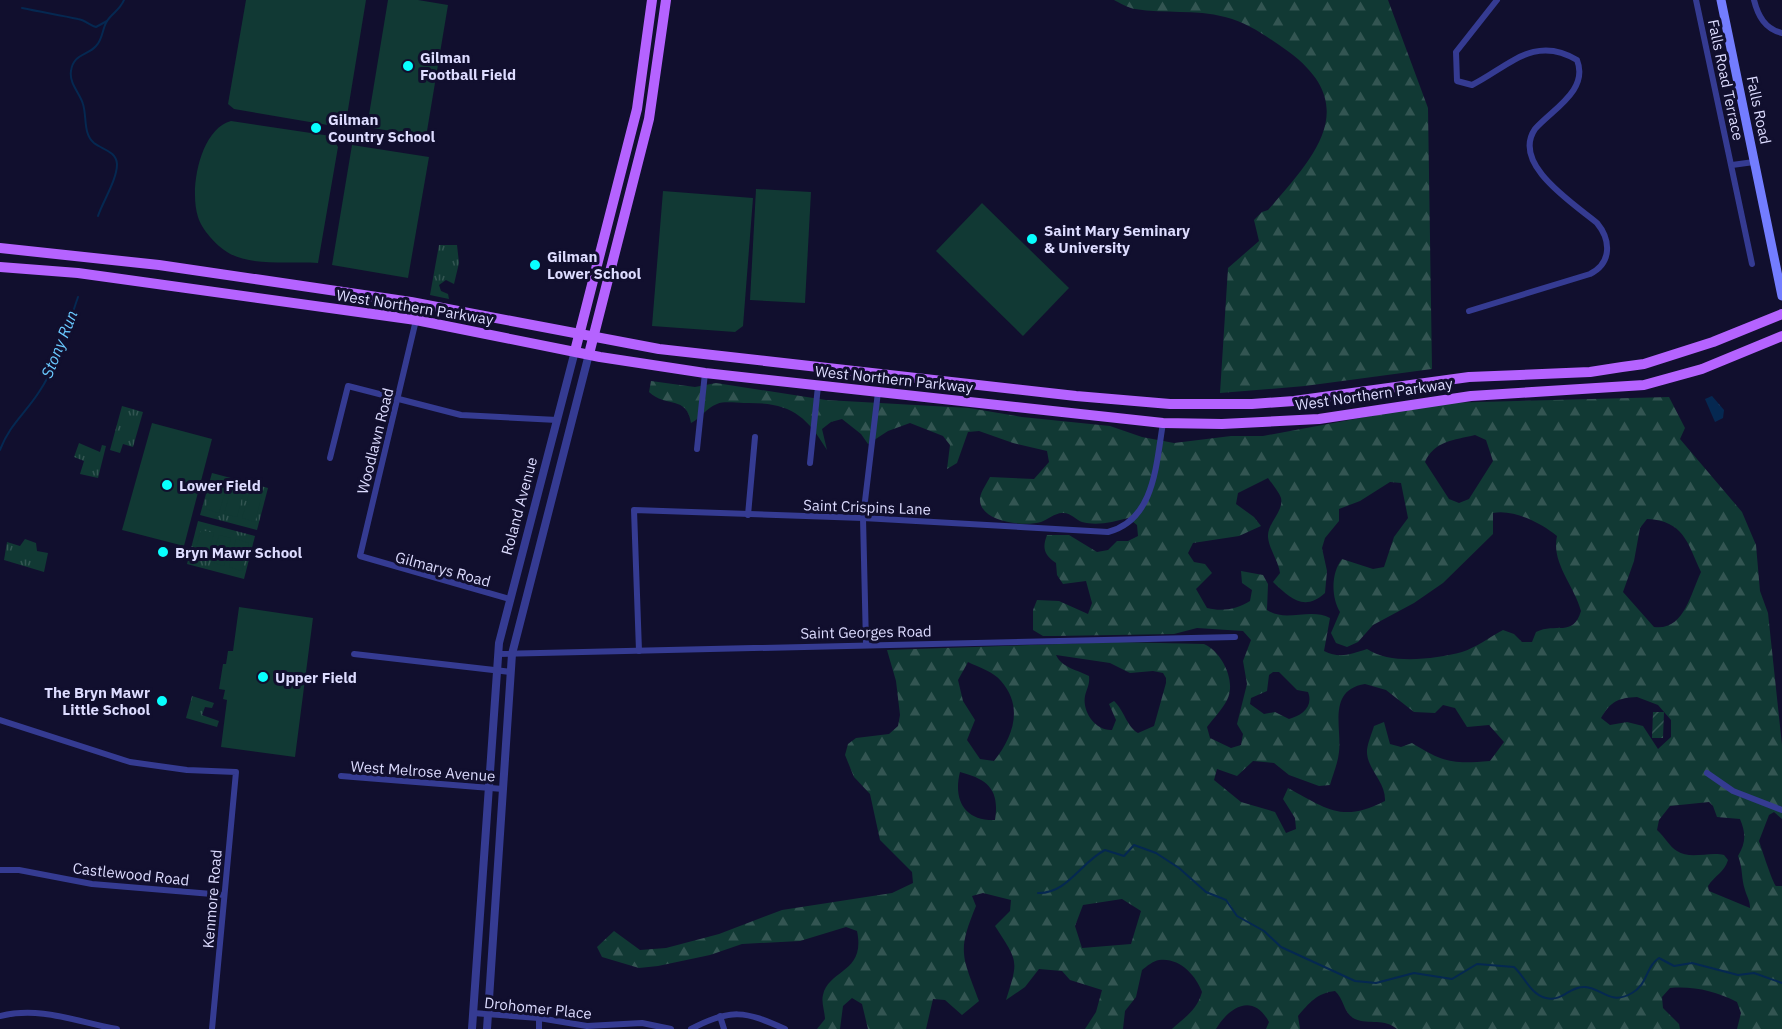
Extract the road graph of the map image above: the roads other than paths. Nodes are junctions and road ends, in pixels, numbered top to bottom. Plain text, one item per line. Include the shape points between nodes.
1 (652, 0) edge
2 (666, 0) edge
3 (1497, 0) edge
4 (1696, 0) edge
5 (1721, 0) edge
6 (1754, 0) edge
7 (1782, 33) edge
8 (1754, 162) junction
9 (1732, 165) junction
10 (0, 248) edge
11 (1752, 264) dead end
12 (0, 267) edge
13 (1782, 296) edge
14 (1469, 311) dead end
15 (1782, 314) edge
16 (416, 320) junction
17 (579, 336) junction
18 (1782, 336) edge
19 (594, 338) junction
20 (575, 351) junction
21 (589, 354) junction
22 (705, 373) junction
23 (818, 386) junction
24 (879, 393) junction
25 (398, 397) junction
26 (557, 420) junction
27 (1163, 423) junction
28 (755, 437) dead end
29 (697, 449) dead end
30 (330, 458) dead end
31 (810, 463) dead end
32 (748, 515) junction
33 (863, 518) junction
34 (531, 519) junction
35 (545, 523) junction
36 (370, 561) joint
37 (510, 600) junction
38 (1235, 637) dead end
39 (866, 644) junction
40 (639, 651) junction
41 (354, 654) dead end
42 (498, 654) junction
43 (512, 654) junction
44 (497, 671) junction
45 (511, 672) junction
46 (0, 720) edge
47 (1707, 773) dead end
48 (341, 776) dead end
49 (489, 788) junction
50 (503, 789) junction
51 (1782, 810) edge
52 (0, 870) edge
53 (224, 895) junction
54 (473, 1013) junction
55 (488, 1014) junction
56 (0, 1016) edge
57 (720, 1016) junction
58 (539, 1018) junction
59 (614, 1027) edge
60 (117, 1029) edge
61 (212, 1029) edge
62 (472, 1029) edge
63 (487, 1029) edge
64 (538, 1029) edge
65 (671, 1029) edge
66 (691, 1029) edge
67 (724, 1029) edge
68 (785, 1029) edge

1 - 17 main road, Roland Avenue via 637,109
2 - 19 main road, Roland Avenue via 647,128
3 - 14 street via 1456,52 1457,81 1472,86 1525,54 1553,51 1577,60 1581,75 1577,88 1535,129 1528,150 1540,173 1597,223 1608,244 1604,262 1590,274
4 - 9 street, Falls Road Terrace
5 - 8 main road, Falls Road
6 - 7 street via 1757,13 1774,31
8 - 9 street
8 - 13 main road, Falls Road
9 - 11 street, Falls Road Terrace
10 - 17 main road, West Northern Parkway via 159,265 411,302
12 - 16 main road, West Northern Parkway via 78,273
15 - 19 main road, West Northern Parkway via 1644,364 1590,372 1469,377 1252,404 1109,400 659,349
16 - 20 main road, West Northern Parkway
16 - 25 street, Woodlawn Road
17 - 19 main road, West Northern Parkway
17 - 20 main road, Roland Avenue
18 - 27 main road, West Northern Parkway via 1702,369 1644,385 1472,396 1319,419
19 - 21 main road, Roland Avenue
20 - 21 main road, West Northern Parkway
20 - 26 street, Roland Avenue
21 - 22 main road, West Northern Parkway
21 - 35 street, Roland Avenue
22 - 23 main road, West Northern Parkway
22 - 29 street
23 - 24 main road, West Northern Parkway
23 - 31 street
24 - 27 main road, West Northern Parkway
24 - 33 street
25 - 26 street via 461,416
25 - 30 street via 348,386
25 - 36 street, Woodlawn Road via 360,552 361,557
26 - 34 street, Roland Avenue
27 - 33 street, Saint Crispins Lane via 1147,497 1138,515 1124,528 1059,530
28 - 32 street
32 - 33 street, Saint Crispins Lane
32 - 40 street, Saint Crispins Lane via 634,510
33 - 39 street
34 - 35 street
34 - 37 street, Roland Avenue
35 - 43 street, Roland Avenue
36 - 37 street, Gilmarys Road
37 - 42 street, Roland Avenue
38 - 39 street, Saint Georges Road
39 - 40 street, Saint Georges Road
40 - 43 street, Saint Georges Road
41 - 44 street
42 - 43 street, Saint Georges Road
42 - 44 street, Roland Avenue
43 - 45 street, Roland Avenue
44 - 45 street
44 - 49 street, Roland Avenue
45 - 50 street, Roland Avenue
46 - 53 street, Kenmore Road via 129,762 236,772
47 - 51 street via 1733,792
48 - 49 street, West Melrose Avenue
49 - 50 street, West Melrose Avenue
49 - 54 street, Roland Avenue
50 - 55 street, Roland Avenue
52 - 53 street, Castlewood Road via 92,884
53 - 61 street, Kenmore Road
54 - 55 street, Drohomer Place
54 - 62 street, Roland Avenue
55 - 58 street, Drohomer Place
55 - 63 street, Roland Avenue
56 - 60 street via 51,1013
57 - 66 street
57 - 67 street
57 - 68 street via 749,1014
58 - 59 street, Drohomer Place
58 - 64 street
59 - 65 street, Drohomer Place via 642,1023

